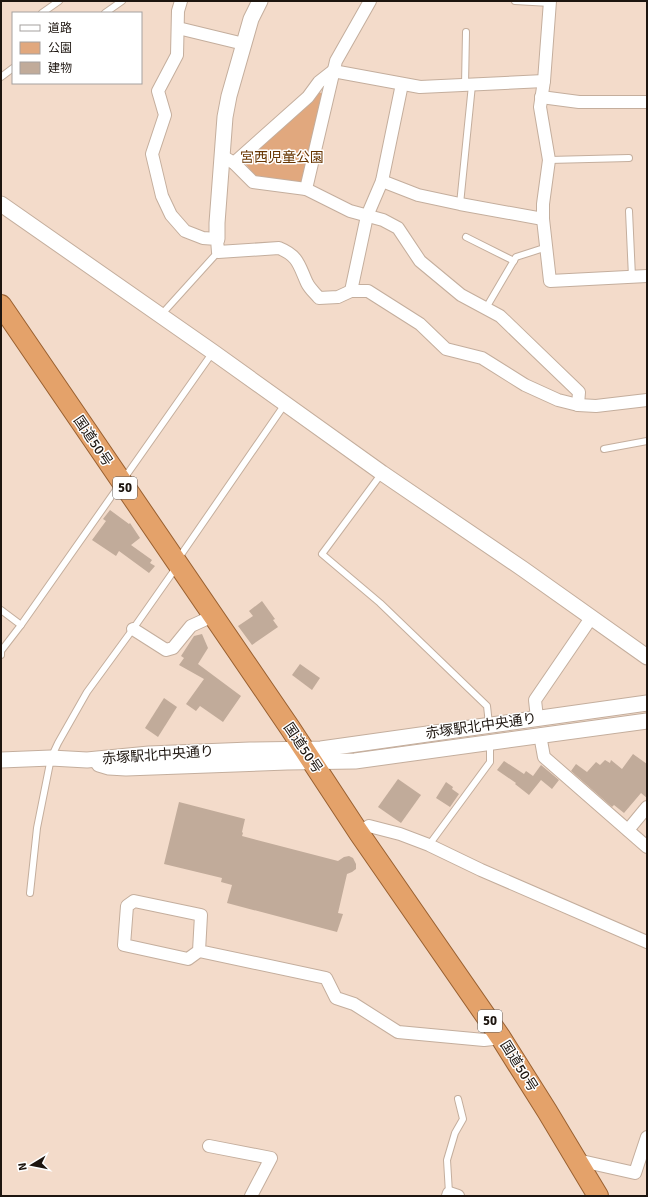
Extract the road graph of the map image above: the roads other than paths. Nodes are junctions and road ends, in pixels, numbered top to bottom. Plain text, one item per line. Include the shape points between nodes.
1 (59, 1) edge
2 (122, 1) edge
3 (181, 1) edge
4 (260, 1) edge
5 (370, 1) edge
6 (515, 1) edge
7 (550, 2) edge
8 (43, 12) edge
9 (106, 12) edge
10 (178, 28) junction
11 (466, 32) dead end
12 (244, 44) junction
13 (12, 69) edge
14 (333, 71) junction
15 (1, 77) edge
16 (544, 81) junction
17 (402, 84) junction
18 (468, 85) junction
19 (541, 97) junction
20 (647, 102) edge
21 (629, 158) dead end
22 (228, 159) junction
23 (549, 160) junction
24 (382, 181) junction
25 (306, 189) junction
26 (1, 204) edge
27 (460, 204) junction
28 (629, 211) dead end
29 (367, 216) junction
30 (543, 219) junction
31 (466, 236) dead end
32 (218, 245) junction
33 (547, 247) junction
34 (514, 261) junction
35 (647, 276) edge
36 (632, 277) junction
37 (351, 291) junction
38 (1, 305) edge
39 (486, 308) junction
40 (160, 316) junction
41 (213, 352) junction
42 (647, 400) edge
43 (285, 404) junction
44 (578, 404) junction
45 (647, 441) edge
46 (604, 449) dead end
47 (382, 473) junction
48 (121, 482) junction
49 (176, 562) junction
50 (1, 610) edge
51 (213, 616) junction
52 (591, 618) junction
53 (21, 625) junction
54 (133, 629) junction
55 (1, 655) edge
56 (647, 657) edge
57 (647, 703) edge
58 (537, 718) junction
59 (647, 721) edge
60 (489, 724) junction
61 (540, 736) junction
62 (490, 742) junction
63 (308, 756) junction
64 (51, 758) junction
65 (1, 760) edge
66 (647, 807) edge
67 (628, 830) junction
68 (359, 833) junction
69 (429, 845) junction
70 (647, 847) edge
71 (30, 892) dead end
72 (647, 942) edge
73 (199, 950) junction
74 (501, 1038) junction
75 (458, 1099) dead end
76 (647, 1137) edge
77 (209, 1146) dead end
78 (578, 1160) junction
79 (452, 1195) edge
80 (251, 1196) edge
81 (598, 1196) edge

1 - 8 lane
2 - 9 lane
3 - 10 street
4 - 12 street via 251,19
5 - 14 street via 336,61
6 - 7 lane
7 - 16 street
10 - 12 street
10 - 32 street via 177,55 158,91 165,115 152,154 162,196 171,215 186,231
11 - 18 lane
12 - 22 street via 225,117
13 - 15 lane
14 - 17 street
14 - 22 street via 319,82 308,96
14 - 25 street
16 - 18 street
16 - 19 street
17 - 18 street via 420,87
17 - 24 street
18 - 27 lane
19 - 20 street via 579,102
19 - 23 street via 540,107
21 - 23 lane
22 - 25 street via 254,182
22 - 32 street via 217,223
23 - 30 street
24 - 27 street via 418,195
24 - 29 street
25 - 29 street via 350,211
26 - 40 street
27 - 30 street
28 - 36 lane
29 - 37 street
29 - 39 street via 383,220 398,228 420,261 461,295
30 - 33 street
31 - 34 lane
32 - 37 street via 279,248 288,251 297,259 308,285 319,298 338,297
32 - 40 lane
33 - 34 lane via 516,257
33 - 36 street via 550,281
34 - 39 lane
35 - 36 street
37 - 44 street via 368,291 420,324 446,349 482,358 525,385 558,400
38 - 48 highway, 国道50号 / 50
39 - 44 street via 500,316 579,392
40 - 41 street
41 - 43 street
41 - 48 lane
42 - 44 street via 596,406
43 - 47 street
43 - 49 lane
45 - 46 lane
47 - 52 street
47 - 60 lane via 322,554 380,603 487,706
48 - 49 highway, 国道50号 / 50
48 - 53 lane
49 - 51 highway, 国道50号 / 50
49 - 54 lane via 173,572
50 - 53 lane
51 - 54 street via 191,626 173,648 166,650
51 - 63 highway, 国道50号 / 50
52 - 56 street
52 - 58 street via 535,700
53 - 55 lane via 1,651
54 - 64 lane via 87,692
57 - 58 street, 赤塚駅北中央通り
58 - 60 street, 赤塚駅北中央通り
59 - 61 street, 赤塚駅北中央通り
60 - 62 street
60 - 63 street, 赤塚駅北中央通り via 338,747
61 - 62 street, 赤塚駅北中央通り
61 - 67 street via 544,757
62 - 63 street, 赤塚駅北中央通り via 355,761
62 - 69 lane via 490,762
63 - 64 street, 赤塚駅北中央通り via 126,768 109,767 87,760
63 - 68 highway, 国道50号 / 50
64 - 65 street, 赤塚駅北中央通り
64 - 71 lane via 37,828
66 - 67 street
67 - 70 street
68 - 69 street via 369,826
68 - 74 highway, 国道50号 / 50
69 - 72 street
73 - 73 street via 188,959 124,945 127,906 134,901 201,915
73 - 74 street via 326,978 336,998 354,1004 398,1032 484,1040
74 - 78 highway, 国道50号 / 50
75 - 79 lane via 463,1119 455,1133 447,1160
76 - 78 street via 635,1173
77 - 80 street via 271,1158
78 - 81 highway, 国道50号 / 50

